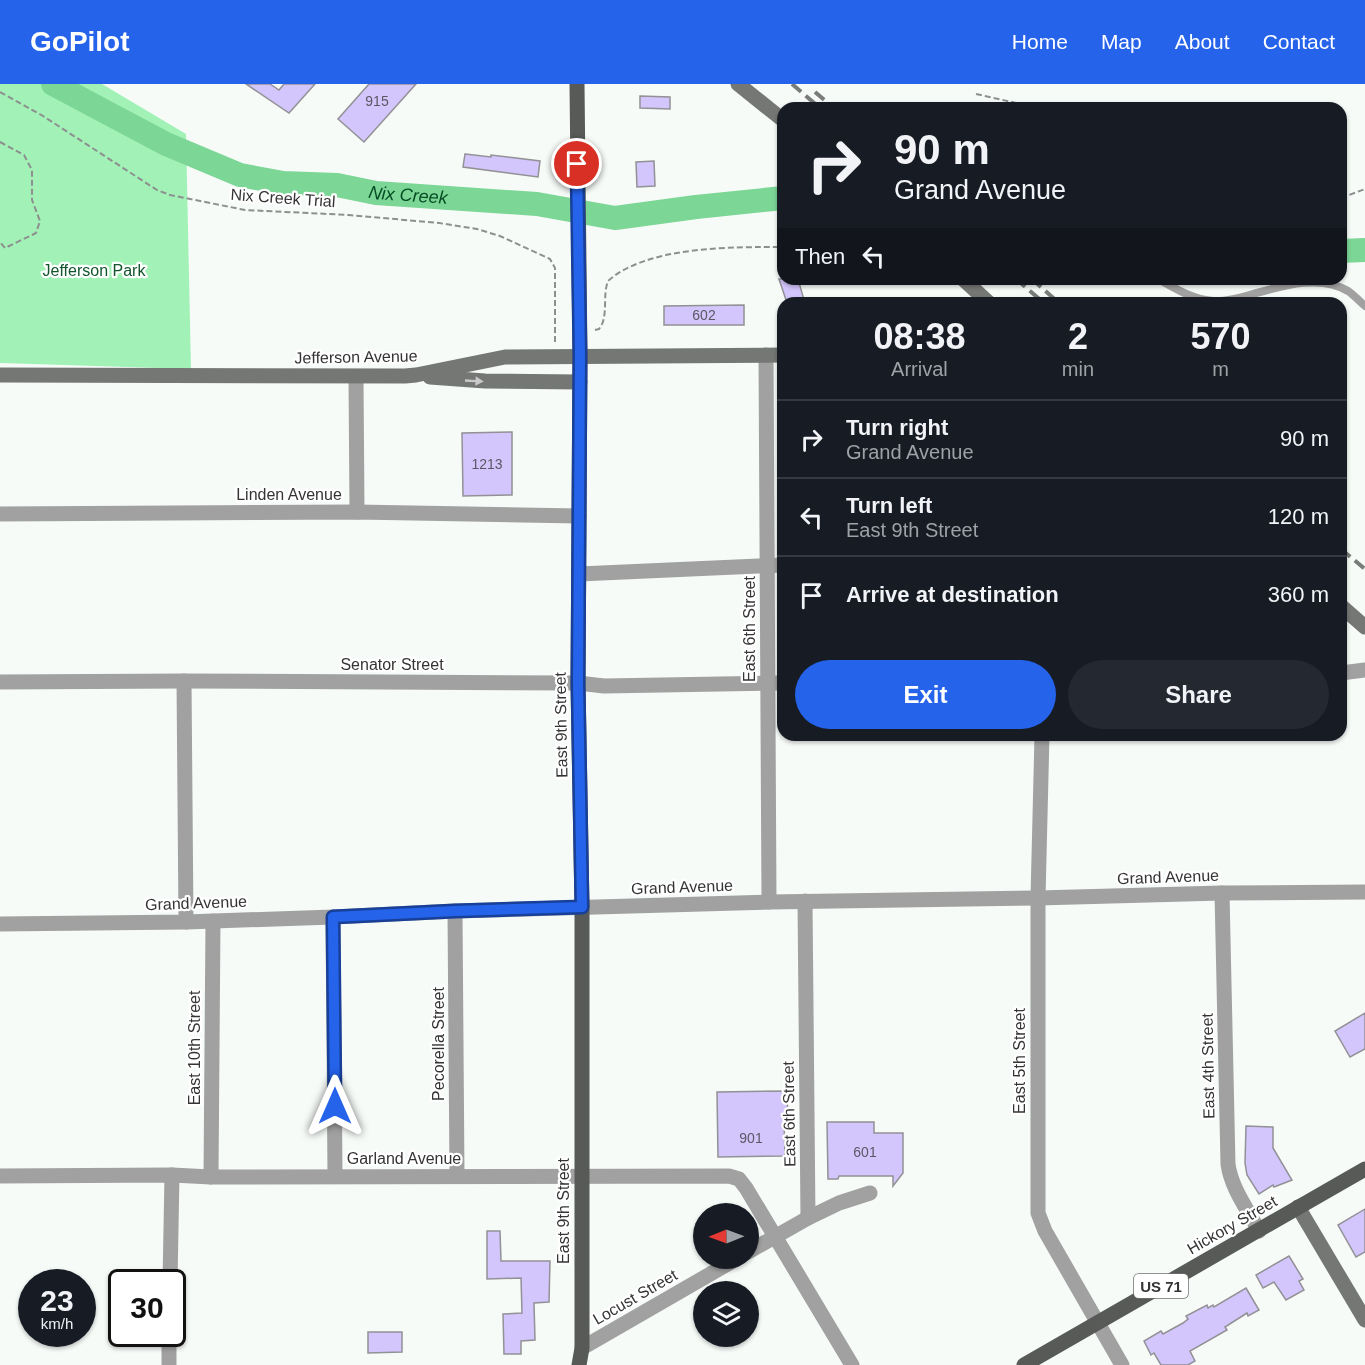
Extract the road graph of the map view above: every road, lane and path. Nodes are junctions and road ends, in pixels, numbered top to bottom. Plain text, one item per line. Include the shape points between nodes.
1 (577, 84) edge
2 (738, 84) edge
3 (0, 92) edge
4 (976, 94) dead end
5 (1012, 102) edge
6 (777, 115) edge
7 (0, 142) edge
8 (1365, 189) edge
9 (1347, 196) edge
10 (0, 242) edge
11 (777, 247) edge
12 (970, 285) edge
13 (1170, 285) edge
14 (1297, 285) edge
15 (1333, 285) edge
16 (982, 297) edge
17 (1195, 297) edge
18 (1243, 297) edge
19 (1365, 306) edge
20 (595, 330) dead end
21 (555, 331) dead end
22 (766, 355) junction
23 (777, 355) edge
24 (580, 356) junction
25 (0, 375) edge
26 (416, 375) junction
27 (356, 377) junction
28 (580, 382) junction
29 (357, 512) junction
30 (0, 514) edge
31 (579, 516) junction
32 (777, 565) edge
33 (767, 566) junction
34 (579, 574) junction
35 (1347, 611) edge
36 (1365, 627) edge
37 (1365, 670) edge
38 (1347, 672) edge
39 (183, 681) junction
40 (0, 682) edge
41 (578, 683) junction
42 (775, 683) edge
43 (1042, 741) edge
44 (1365, 892) edge
45 (1222, 893) junction
46 (1038, 898) junction
47 (805, 901) junction
48 (769, 902) junction
49 (582, 907) junction
50 (455, 911) junction
51 (333, 917) junction
52 (213, 921) junction
53 (186, 922) junction
54 (0, 924) edge
55 (1365, 1169) edge
56 (172, 1175) junction
57 (0, 1176) edge
58 (335, 1176) junction
59 (457, 1176) junction
60 (581, 1176) junction
61 (211, 1177) junction
62 (870, 1193) dead end
63 (1298, 1207) junction
64 (808, 1218) junction
65 (1259, 1231) junction
66 (775, 1237) junction
67 (759, 1246) edge
68 (170, 1269) edge
69 (719, 1269) edge
70 (1365, 1320) edge
71 (1097, 1323) junction
72 (169, 1347) edge
73 (582, 1348) junction
74 (169, 1365) edge
75 (579, 1365) edge
76 (587, 1365) edge
77 (852, 1365) edge
78 (1024, 1365) edge
79 (1122, 1365) edge

1 - 24 main road, East 9th Street
2 - 6 main road
3 - 21 path, Nix Creek Trial via 170,195 245,210 439,223 500,236 553,262
4 - 5 path
7 - 10 path via 24,155 32,170 32,200 40,221 36,233 5,248
8 - 9 path
11 - 20 path via 682,252 638,264 608,281 602,326
12 - 16 main road
13 - 17 lane
14 - 18 lane
15 - 19 lane via 1348,291
22 - 23 main road, Jefferson Avenue
22 - 24 main road, Jefferson Avenue
22 - 33 street, East 6th Street
24 - 26 main road, Jefferson Avenue via 505,357
24 - 28 main road, East 9th Street
25 - 27 main road, Jefferson Avenue
26 - 27 main road, Jefferson Avenue
26 -> 28 main road via 467,381
27 - 29 street
28 - 31 main road, East 9th Street
29 - 30 street, Linden Avenue
29 - 31 street, Linden Avenue
31 - 34 main road, East 9th Street
32 - 33 street
33 - 34 street
33 - 42 street, East 6th Street
34 - 41 main road, East 9th Street
35 - 36 main road
37 - 38 street
39 - 40 street, Senator Street
39 - 41 street, Senator Street
39 - 53 street
41 - 42 street, Senator Street
41 - 49 main road, East 9th Street
42 - 48 street, East 6th Street
43 - 46 street, East 5th Street
44 - 45 street, Grand Avenue
45 - 46 street, Grand Avenue
45 - 65 street, East 4th Street via 1228,1164 1232,1182
46 - 47 street, Grand Avenue
46 - 71 street, East 5th Street via 1038,1213
47 - 48 street, Grand Avenue
47 - 64 street, East 6th Street
48 - 49 street, Grand Avenue
49 - 50 street, Grand Avenue
49 - 60 main road, East 9th Street
50 - 51 street, Grand Avenue
50 - 59 street, Pecorella Street
51 - 52 street, Grand Avenue
51 - 58 street
52 - 53 street, Grand Avenue
52 - 61 street, East 10th Street
53 - 54 street, Grand Avenue
55 - 63 main road, Hickory Street / US 71
56 - 57 street, Garland Avenue
56 - 61 street, Garland Avenue
56 - 68 street
58 - 59 street, Garland Avenue
58 - 61 street, Garland Avenue
59 - 60 street, Garland Avenue
60 - 66 street, Garland Avenue via 739,1179
60 - 73 main road, East 9th Street
62 - 64 street
63 - 65 main road, Hickory Street / US 71
63 - 70 main road
64 - 66 street
65 - 71 main road, Hickory Street / US 71
66 - 67 street
66 - 77 street
69 - 73 street, Locust Street
71 - 78 main road, Hickory Street / US 71
71 - 79 street, East 5th Street
72 - 74 street
73 - 75 main road, East 9th Street
73 - 76 main road

